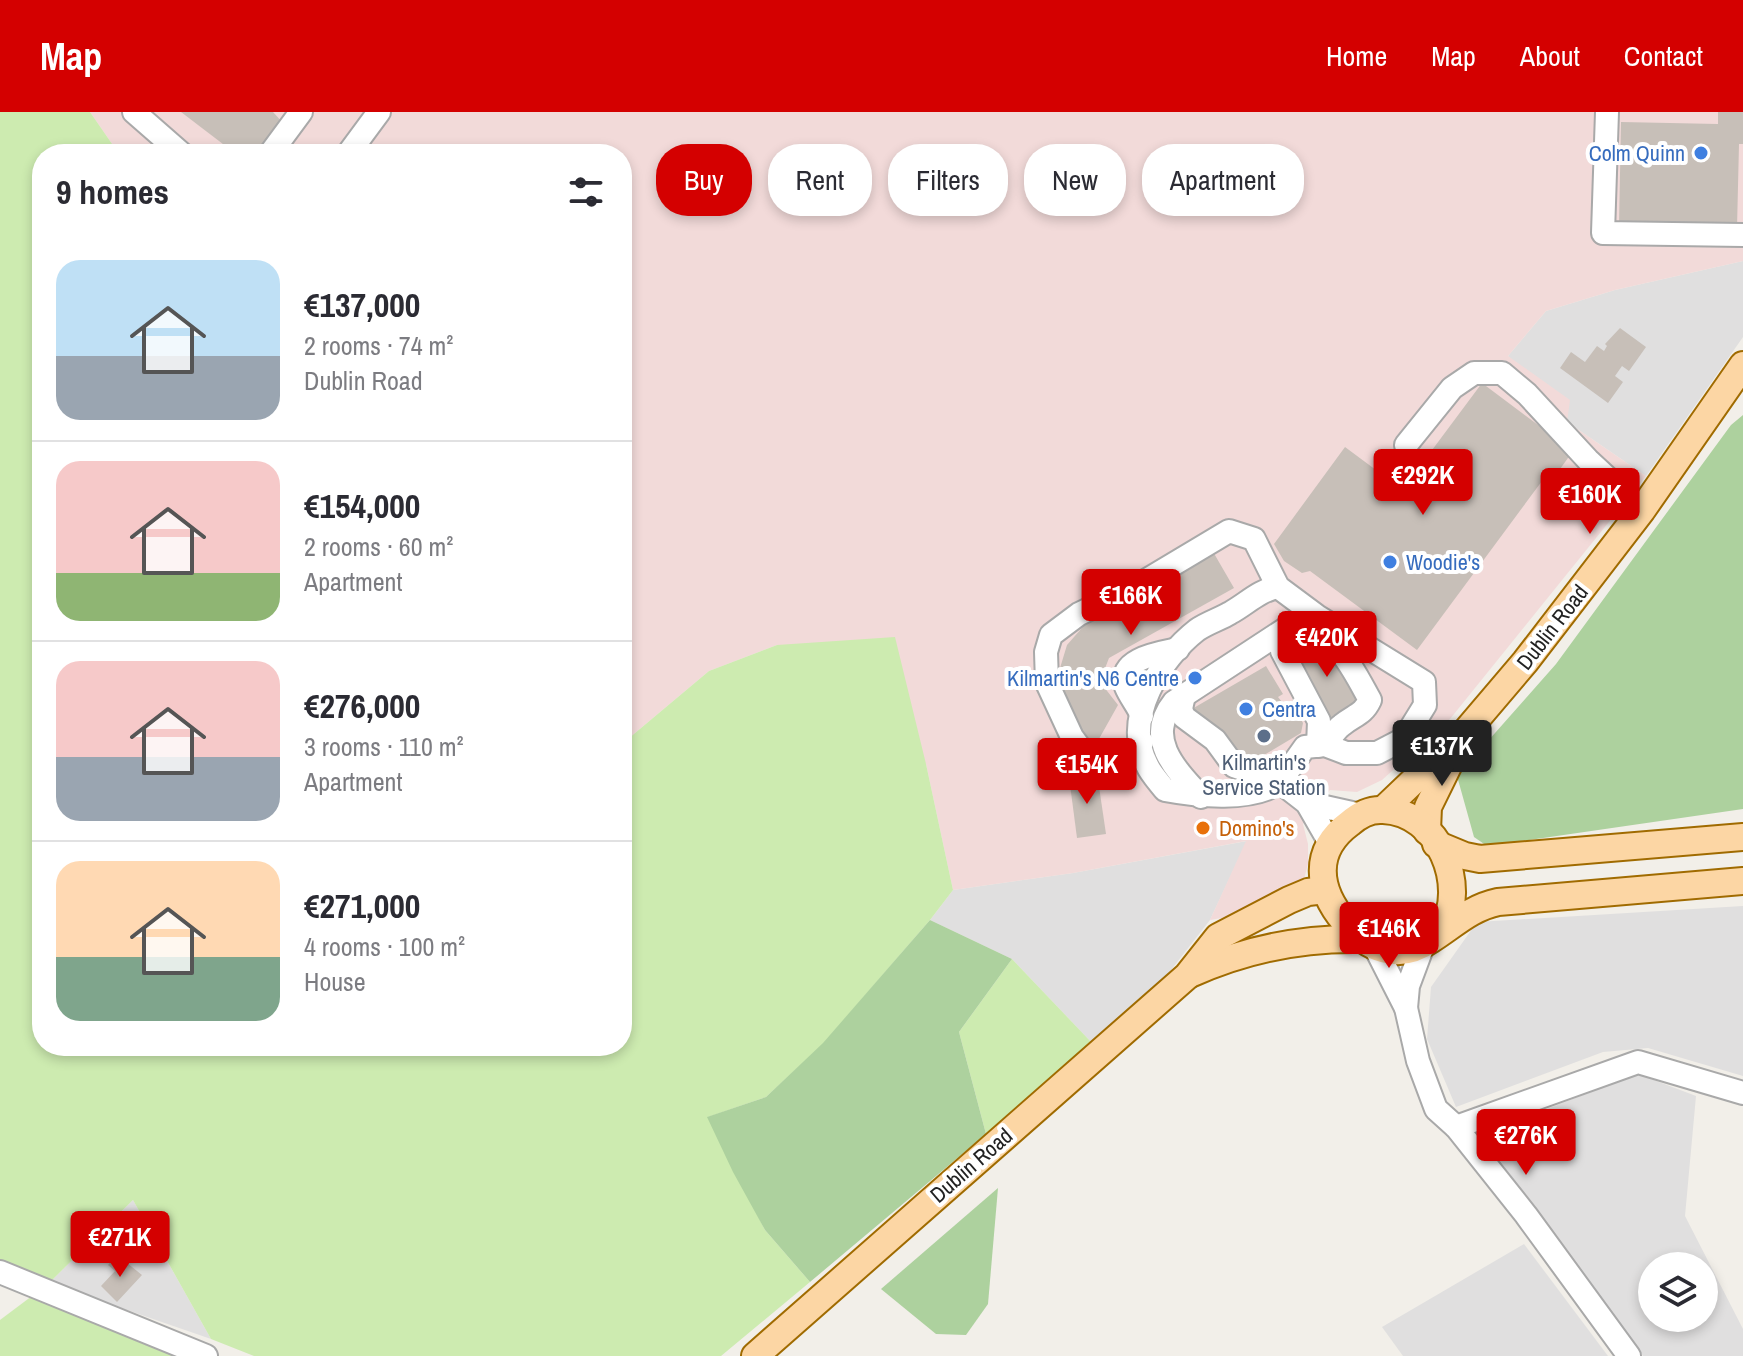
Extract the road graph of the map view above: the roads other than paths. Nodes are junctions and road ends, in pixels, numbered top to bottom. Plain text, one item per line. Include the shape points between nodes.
1 (134, 112) edge
2 (301, 112) edge
3 (379, 112) edge
4 (1607, 112) edge
5 (171, 144) edge
6 (277, 144) edge
7 (355, 144) edge
8 (1743, 235) edge
9 (1743, 365) edge
10 (1406, 445) dead end
11 (1642, 510) junction
12 (1278, 587) junction
13 (1317, 616) junction
14 (1184, 695) junction
15 (1468, 729) junction
16 (1142, 742) junction
17 (1322, 746) junction
18 (1280, 782) junction
19 (1201, 797) junction
20 (1307, 803) junction
21 (1372, 812) junction
22 (1432, 837) junction
23 (1743, 837) edge
24 (1330, 843) junction
25 (1743, 881) edge
26 (1325, 890) junction
27 (1433, 937) junction
28 (1368, 944) junction
29 (1187, 976) junction
30 (1406, 1008) junction
31 (1743, 1093) edge
32 (1456, 1127) junction
33 (0, 1272) edge
34 (206, 1356) edge
35 (755, 1356) edge
36 (1629, 1356) edge

1 - 5 street
2 - 6 street
3 - 7 street
4 - 8 street via 1603,233
9 - 11 main road, Dublin Road
10 - 11 street via 1452,388 1474,373 1502,373
11 - 15 main road, Dublin Road
12 - 13 street
12 - 16 street via 1262,590 1199,629 1178,649 1157,673 1144,703
12 - 16 street via 1254,539 1229,531 1079,614 1051,635 1047,683 1086,756 1109,764 1131,757
13 - 14 street via 1301,619
13 - 17 street via 1424,682 1425,705 1404,739 1377,753
14 - 18 street via 1184,717 1215,740 1234,766
14 - 19 street via 1163,716 1161,735 1181,775
15 - 21 main road, Dublin Road
15 - 22 main road, Dublin Road via 1428,807
16 - 19 street via 1145,763 1165,790
17 - 17 street via 1342,724 1357,718 1370,700 1351,666 1324,634 1312,631 1296,636 1282,651 1319,721
17 - 18 street via 1305,747
18 - 19 street via 1272,788
18 - 20 street
20 - 21 street
20 - 24 street
21 - 22 main road via 1400,814
21 - 24 main road
22 - 23 main road via 1480,859
22 - 27 main road via 1453,880 1453,905
24 - 26 main road via 1322,867
25 - 27 main road via 1498,902 1480,906
26 - 28 main road via 1344,921
26 - 29 main road, Dublin Road via 1289,900 1218,937
27 - 28 main road via 1405,950
27 - 30 street via 1408,986
28 - 29 main road, Dublin Road via 1309,940 1241,954
28 - 30 street
29 - 35 main road, Dublin Road
30 - 32 street via 1436,1109
31 - 32 street via 1638,1062
32 - 36 street
33 - 34 street

